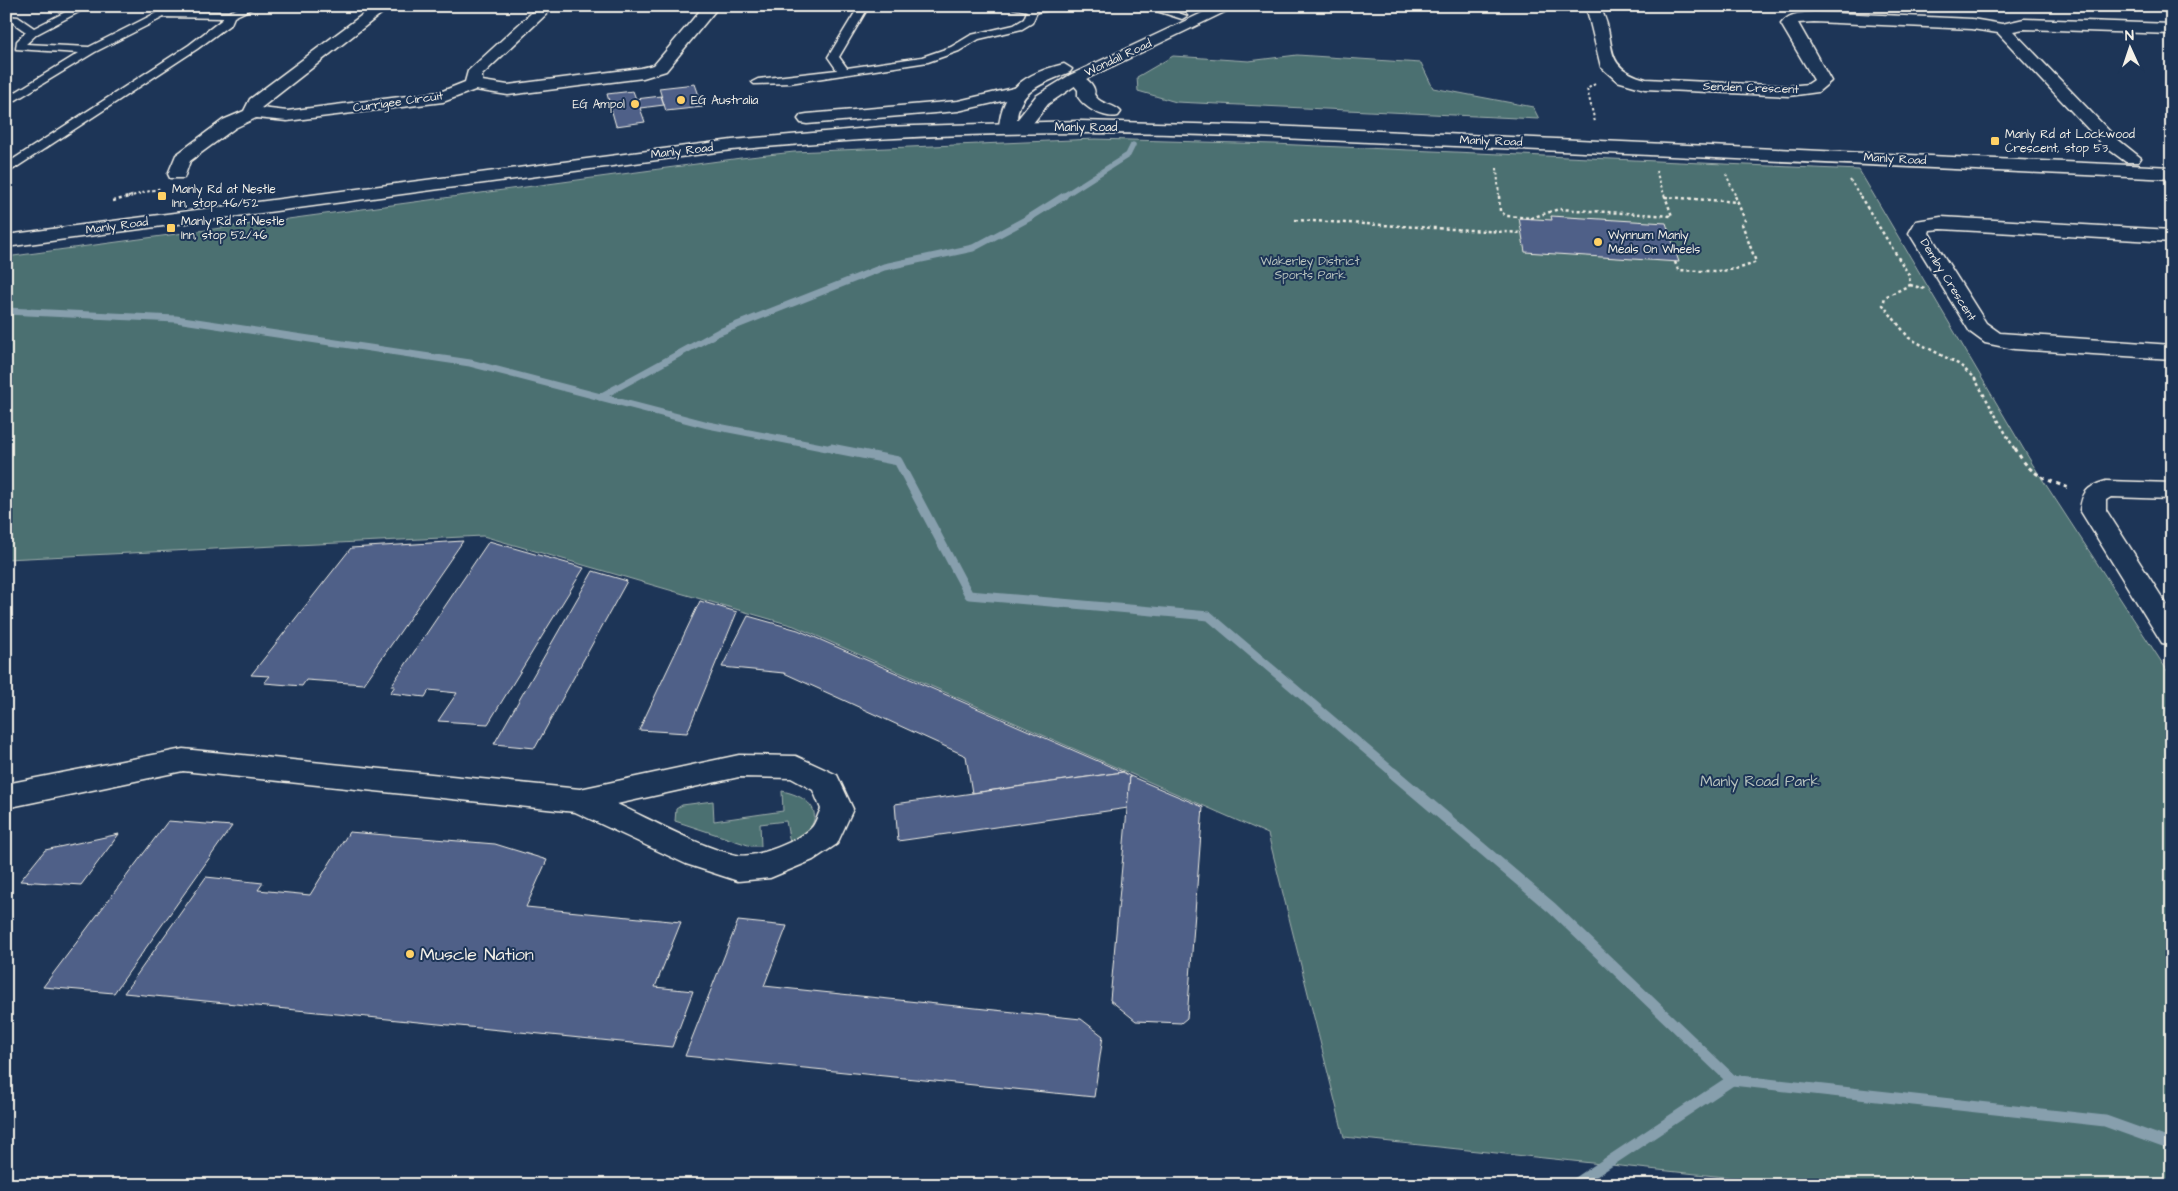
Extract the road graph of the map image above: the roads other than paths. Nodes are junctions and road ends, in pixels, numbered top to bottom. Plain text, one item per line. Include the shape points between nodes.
1 (12, 6) edge
2 (85, 6) edge
3 (171, 6) edge
4 (252, 6) edge
5 (384, 6) edge
6 (548, 6) edge
7 (712, 6) edge
8 (864, 6) edge
9 (1008, 6) edge
10 (1059, 6) edge
11 (1146, 6) edge
12 (1230, 6) edge
13 (1591, 6) edge
14 (2166, 6) edge
15 (1033, 9) junction
16 (6, 10) edge
17 (1190, 10) edge
18 (2172, 11) edge
19 (162, 14) junction
20 (230, 15) junction
21 (6, 19) edge
22 (2004, 29) junction
23 (2172, 29) edge
24 (33, 32) junction
25 (91, 50) junction
26 (844, 71) junction
27 (1076, 78) junction
28 (758, 82) dead end
29 (473, 85) junction
30 (1018, 92) junction
31 (6, 103) edge
32 (1112, 112) junction
33 (254, 113) junction
34 (1030, 113) junction
35 (795, 120) dead end
36 (1012, 123) junction
37 (2132, 158) junction
38 (2172, 160) edge
39 (6, 170) edge
40 (2172, 173) edge
41 (177, 174) road end
42 (6, 227) edge
43 (2172, 236) edge
44 (6, 241) edge
45 (2172, 352) edge
46 (2172, 491) edge
47 (2172, 636) edge
48 (6, 796) edge
49 (580, 801) junction

1 - 16 lane
2 - 24 lane
3 - 19 lane
4 - 20 lane
5 - 33 main road via 256,102 252,109
6 - 29 main road via 474,74
7 - 29 main road, Currigee Circuit via 660,68 508,90
8 - 26 lane via 833,57
9 - 15 lane
10 - 15 lane
11 - 17 lane
12 - 27 main road, Wondall Road
13 - 22 main road, Senden Crescent via 1596,14 1609,67 1623,78 1645,84 1789,91 1812,88 1823,81 1789,24 1793,19 1962,23
14 - 18 main road
15 - 26 lane via 1028,21 1018,26 975,36 955,50 939,56
17 - 30 main road, Wondall Road
19 - 20 lane
19 - 25 lane
20 - 39 lane via 227,22 193,47
21 - 24 lane via 14,19
22 - 23 main road via 2024,24
22 - 37 main road via 2105,136
24 - 25 lane via 20,47
25 - 31 lane
26 - 28 lane
27 - 32 main road via 1086,89 1089,100
27 - 34 main road, Wondall Road via 1050,93
29 - 33 main road, Currigee Circuit via 433,99 287,116
30 - 35 main road, Wondall Road via 958,106
30 - 36 main road via 1010,103
32 - 34 main road, Manly Road
32 - 37 main road, Manly Road
33 - 41 main road via 229,124 182,159
34 - 36 main road, Wondall Road
36 - 40 main road, Manly Road via 1677,148
36 - 42 main road, Manly Road via 893,119 725,132
36 - 44 main road, Manly Road via 732,145
37 - 38 main road, Manly Road
43 - 45 main road, Demby Crescent via 1941,223 1923,225 1919,233 1978,327 1993,338
46 - 47 main road via 2106,489 2094,497 2093,510
48 - 49 main road via 183,760
49 - 49 main road via 739,766 796,767 826,783 837,808 825,835 801,851 770,865 738,868 698,855

